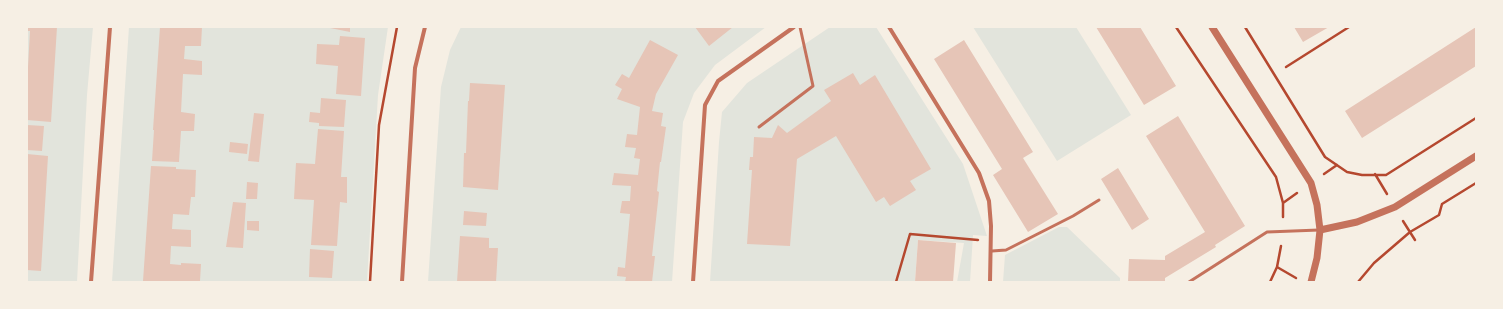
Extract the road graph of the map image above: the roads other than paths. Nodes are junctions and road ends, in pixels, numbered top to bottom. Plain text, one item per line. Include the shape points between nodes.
1 (110, 27) edge
2 (425, 27) edge
3 (794, 27) edge
4 (800, 27) edge
5 (889, 27) edge
6 (1212, 27) edge
7 (759, 127) dead end
8 (1476, 156) edge
9 (1099, 200) dead end
10 (1320, 230) junction
11 (992, 251) junction
12 (91, 282) edge
13 (402, 282) edge
14 (693, 282) edge
15 (990, 282) edge
16 (1189, 282) edge
17 (1311, 282) edge

1 - 12 street
2 - 13 street via 414,68
3 - 14 street via 718,81 705,105
4 - 7 lane via 813,86
5 - 11 street via 979,173 988,201
6 - 10 street via 1311,183
8 - 10 street via 1395,207 1357,222
9 - 11 lane via 1006,250
10 - 16 lane via 1267,232
10 - 17 street
11 - 15 street

